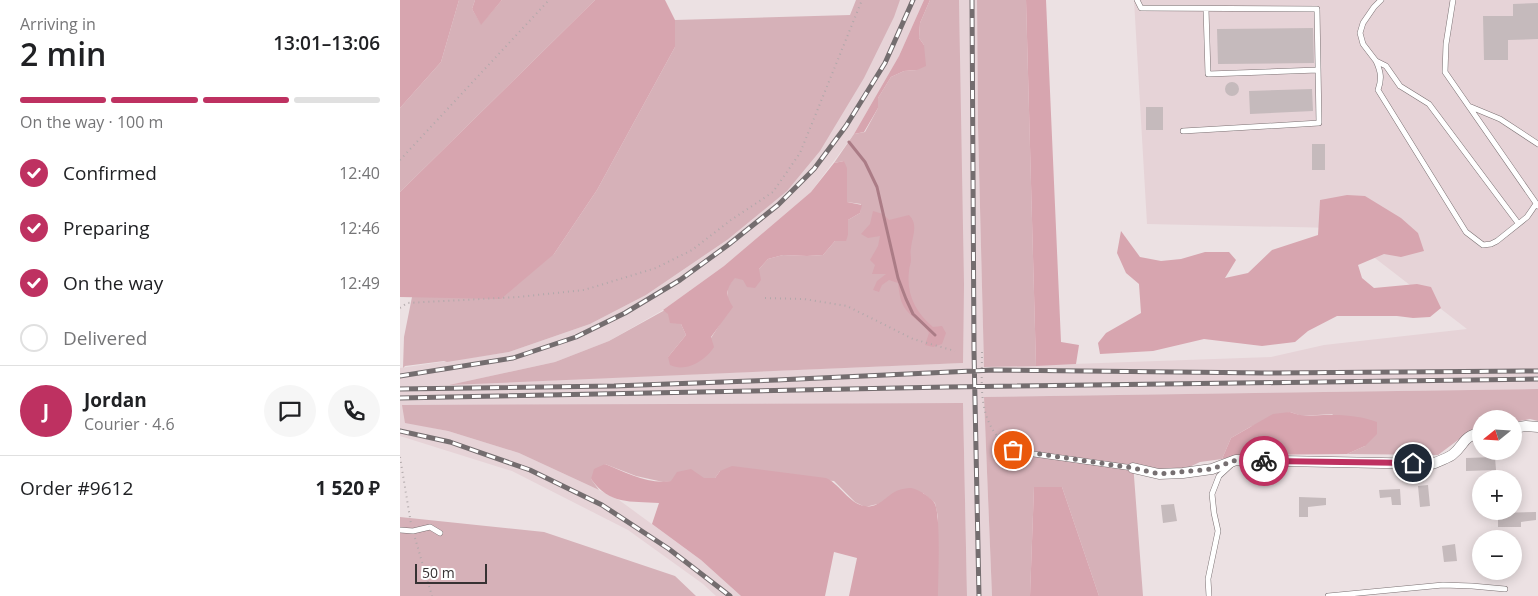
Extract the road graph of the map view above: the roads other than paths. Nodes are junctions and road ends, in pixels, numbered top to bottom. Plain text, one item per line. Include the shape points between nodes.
1 (1137, 0) edge
2 (1381, 0) edge
3 (1453, 0) edge
4 (1206, 8) junction
5 (1376, 61) junction
6 (1318, 70) junction
7 (1470, 106) junction
8 (1183, 131) dead end
9 (1538, 144) edge
10 (1537, 205) edge
11 (1518, 223) junction
12 (1522, 427) edge
13 (1538, 427) edge
14 (1472, 435) edge
15 (1013, 450) road end
16 (1236, 460) junction
17 (1133, 468) joint
18 (400, 530) edge
19 (440, 533) dead end
20 (1505, 590) dead end
21 (1209, 596) edge
22 (1328, 596) edge

1 - 4 lane via 1141,8
2 - 5 lane via 1360,33 1363,44
3 - 7 lane via 1445,72
4 - 6 lane via 1317,9
4 - 6 lane via 1208,74
5 - 11 lane via 1386,66 1400,86 1429,104
5 - 11 lane via 1381,72 1378,90 1466,232 1483,245 1491,244
6 - 8 lane via 1319,123
7 - 9 lane via 1500,119
7 - 10 lane
10 - 11 lane
12 - 13 street
14 - 16 street via 1453,454 1432,464
15 - 17 lane
16 - 17 street via 1212,469 1184,473 1159,474
16 - 21 lane via 1219,476 1212,494 1218,531 1208,579
18 - 19 lane via 430,528
20 - 22 lane via 1443,585

